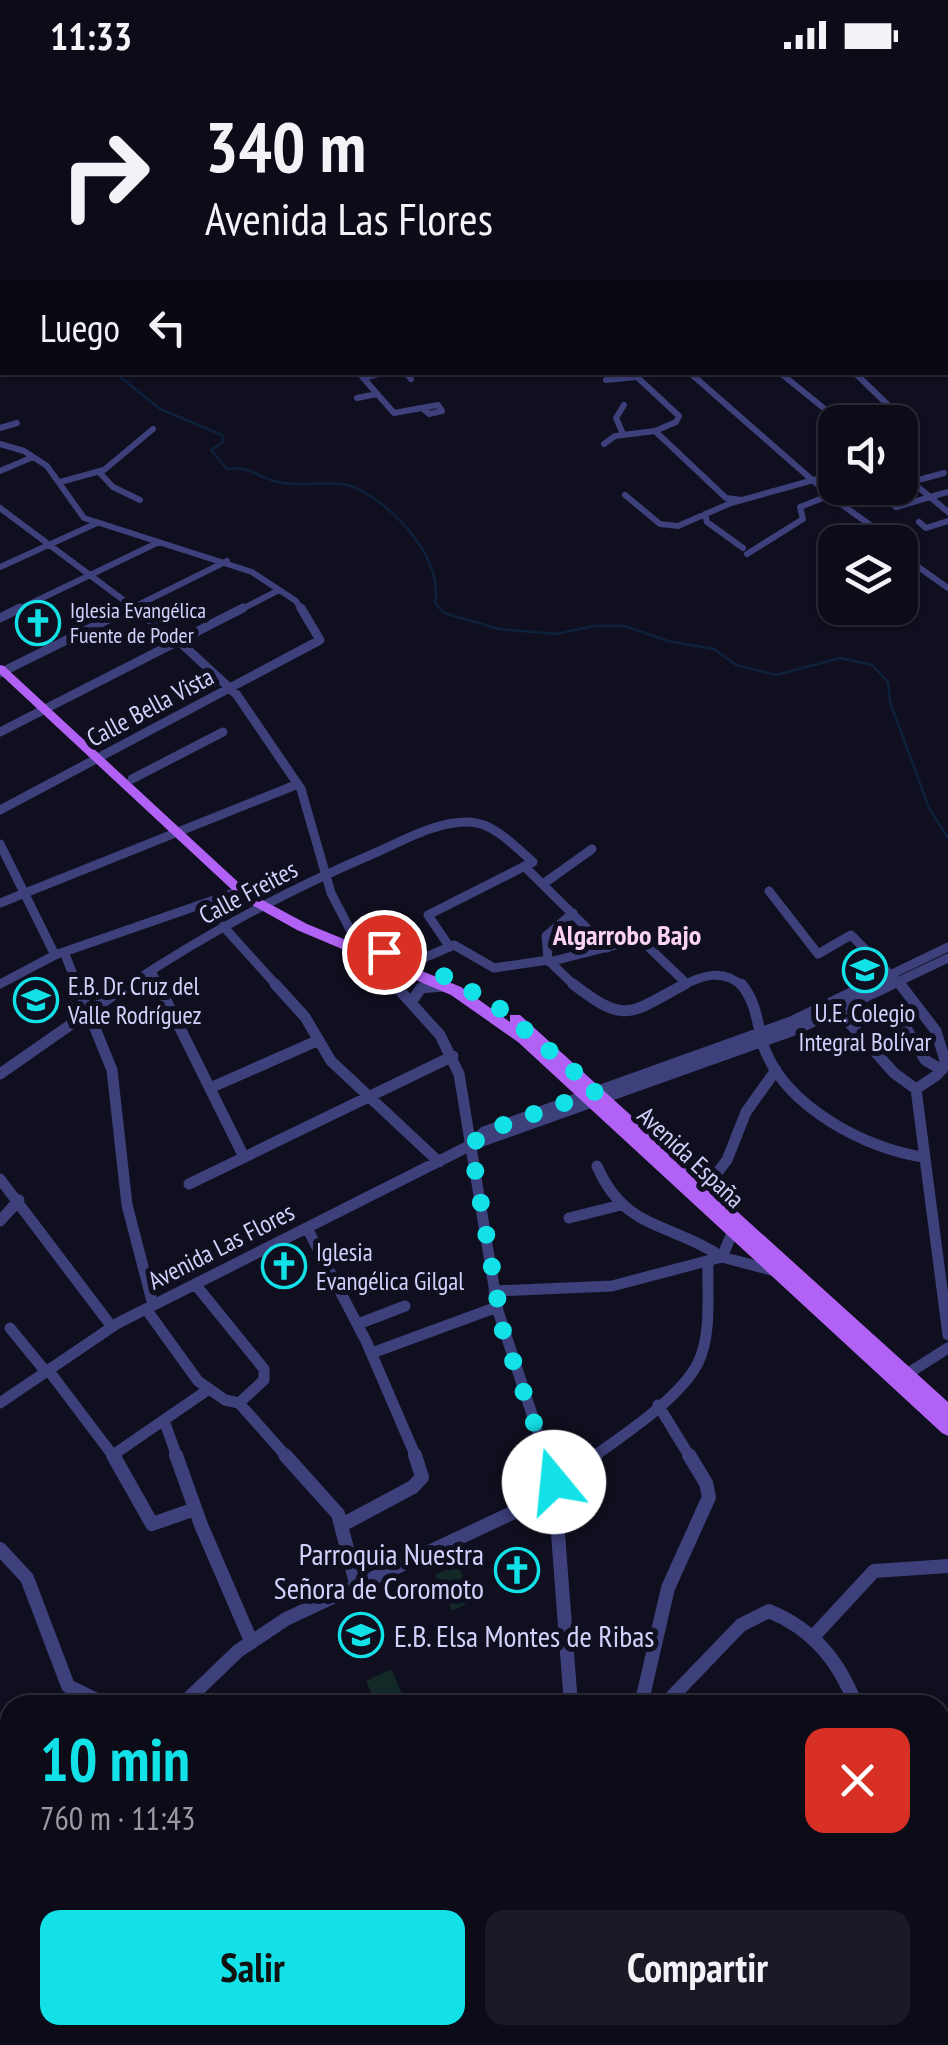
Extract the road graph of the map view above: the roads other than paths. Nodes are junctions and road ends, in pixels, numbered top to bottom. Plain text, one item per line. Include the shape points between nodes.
1 (407, 375) edge
2 (685, 375) edge
3 (692, 375) edge
4 (778, 375) edge
5 (782, 375) edge
6 (857, 375) edge
7 (361, 376) edge
8 (766, 379) dead end
9 (411, 380) dead end
10 (606, 380) dead end
11 (377, 394) junction
12 (358, 398) dead end
13 (624, 405) dead end
14 (818, 405) edge
15 (885, 405) edge
16 (423, 408) dead end
17 (818, 410) edge
18 (806, 413) dead end
19 (17, 423) dead end
20 (0, 428) edge
21 (153, 429) dead end
22 (655, 431) junction
23 (623, 434) junction
24 (0, 444) edge
25 (604, 444) dead end
26 (33, 457) junction
27 (0, 471) edge
28 (99, 472) junction
29 (944, 473) dead end
30 (818, 479) edge
31 (918, 479) edge
32 (809, 481) junction
33 (60, 482) junction
34 (918, 487) edge
35 (818, 491) edge
36 (948, 492) edge
37 (625, 495) dead end
38 (930, 497) junction
39 (140, 500) dead end
40 (742, 500) junction
41 (818, 500) edge
42 (918, 501) edge
43 (834, 505) edge
44 (0, 508) edge
45 (948, 512) edge
46 (705, 514) junction
47 (4, 517) edge
48 (948, 521) edge
49 (98, 522) junction
50 (919, 522) dead end
51 (861, 525) edge
52 (867, 525) edge
53 (160, 542) junction
54 (48, 545) junction
55 (918, 561) edge
56 (226, 562) junction
57 (918, 564) edge
58 (0, 568) edge
59 (90, 576) junction
60 (948, 581) edge
61 (948, 588) edge
62 (279, 590) junction
63 (133, 608) junction
64 (0, 618) edge
65 (178, 640) junction
66 (3, 668) edge
67 (230, 686) junction
68 (51, 706) junction
69 (0, 732) edge
70 (224, 732) dead end
71 (102, 756) junction
72 (132, 779) junction
73 (298, 784) junction
74 (0, 810) edge
75 (179, 830) junction
76 (0, 844) edge
77 (592, 849) dead end
78 (529, 864) junction
79 (326, 874) junction
80 (543, 884) junction
81 (769, 890) dead end
82 (24, 892) junction
83 (240, 892) junction
84 (0, 903) edge
85 (265, 903) junction
86 (572, 913) junction
87 (222, 926) junction
88 (356, 941) junction
89 (449, 946) junction
90 (607, 948) junction
91 (948, 948) edge
92 (366, 953) junction
93 (59, 954) junction
94 (948, 958) edge
95 (549, 961) junction
96 (412, 963) junction
97 (150, 971) junction
98 (895, 978) junction
99 (0, 984) edge
100 (687, 984) junction
101 (445, 986) junction
102 (412, 1001) junction
103 (838, 1010) junction
104 (87, 1012) junction
105 (905, 1026) dead end
106 (761, 1037) junction
107 (946, 1039) edge
108 (319, 1040) junction
109 (453, 1056) junction
110 (776, 1070) junction
111 (942, 1070) junction
112 (0, 1074) edge
113 (210, 1088) junction
114 (916, 1089) junction
115 (366, 1096) junction
116 (596, 1097) junction
117 (471, 1146) junction
118 (244, 1156) junction
119 (923, 1157) junction
120 (439, 1162) junction
121 (597, 1166) dead end
122 (0, 1179) edge
123 (189, 1184) dead end
124 (704, 1190) junction
125 (19, 1200) junction
126 (621, 1205) junction
127 (569, 1218) dead end
128 (0, 1221) edge
129 (737, 1227) junction
130 (307, 1228) junction
131 (722, 1256) junction
132 (708, 1262) junction
133 (777, 1271) junction
134 (196, 1284) junction
135 (494, 1291) junction
136 (405, 1306) dead end
137 (150, 1307) junction
138 (498, 1307) junction
139 (358, 1324) junction
140 (112, 1327) junction
141 (10, 1328) dead end
142 (948, 1335) edge
143 (948, 1348) edge
144 (372, 1353) junction
145 (47, 1371) junction
146 (907, 1374) junction
147 (209, 1389) junction
148 (0, 1403) edge
149 (239, 1403) junction
150 (658, 1406) junction
151 (948, 1412) edge
152 (164, 1420) junction
153 (948, 1428) edge
154 (113, 1455) junction
155 (555, 1488) junction
156 (195, 1509) junction
157 (342, 1525) junction
158 (0, 1549) edge
159 (948, 1566) edge
160 (356, 1583) junction
161 (812, 1638) junction
162 (252, 1641) junction
163 (86, 1695) edge
164 (193, 1695) edge
165 (570, 1695) edge
166 (643, 1695) edge
167 (679, 1695) edge
168 (852, 1695) edge

1 - 9 street
2 - 32 street
3 - 32 street
4 - 8 street
5 - 14 street
6 - 15 street via 890,403
7 - 11 street
10 - 22 street via 637,377 679,416
11 - 12 street
11 - 16 street via 394,412
13 - 23 street via 616,418
17 - 18 street
19 - 20 street
21 - 28 street
22 - 23 street
22 - 40 street via 726,498
23 - 25 street
24 - 26 street
26 - 27 street
26 - 33 street
28 - 33 street
28 - 39 street via 113,488
29 - 31 street
30 - 32 street
32 - 35 street
32 - 40 street
32 - 52 street
33 - 49 street via 81,515
34 - 38 street
36 - 38 street
37 - 46 street via 660,524 685,526
38 - 42 street
38 - 45 street
40 - 46 street
41 - 46 street via 800,506 804,516 794,528 747,552
43 - 51 street
44 - 47 street
47 - 54 street
48 - 50 street via 926,528
49 - 53 street
49 - 54 street
53 - 56 street
53 - 59 street
54 - 58 street
54 - 59 street
55 - 60 street
56 - 62 street
56 - 63 street
57 - 61 street
59 - 63 street
59 - 64 street
62 - 65 street
62 - 67 street, Calle Bella Vista via 299,604 320,640
63 - 65 street
63 - 66 street
65 - 67 street
65 - 68 street
66 - 68 main road, Avenida España
67 - 71 street, Calle Bella Vista
67 - 73 street
68 - 69 street
68 - 71 main road, Avenida España
70 - 72 street
71 - 72 main road, Avenida España
71 - 74 street, Calle Bella Vista
71 - 75 main road, Avenida España
72 - 75 main road, Avenida España
73 - 75 street
73 - 79 street
75 - 82 street
75 - 83 main road, Avenida España
75 - 85 main road, Avenida España
76 - 82 street
77 - 80 street
78 - 79 street, Calle Freites via 499,835 464,822
78 - 80 street
78 - 89 street via 428,915
79 - 85 street, Calle Freites
79 - 88 street
80 - 86 street
81 - 98 street via 818,954 851,936
82 - 84 street
82 - 93 street
83 - 85 main road, Avenida España
83 - 93 street
85 - 87 street, Calle Freites
85 - 88 main road, Avenida España
85 - 92 main road, Avenida España
86 - 90 street
86 - 95 street via 546,936
87 - 97 street, Calle Freites
87 - 108 street
88 - 96 main road, Avenida España
89 - 95 street via 494,968
89 - 96 street
90 - 95 street
90 - 100 street via 643,940
91 - 98 street, Avenida Las Flores
92 - 101 main road, Avenida España
92 - 102 street
93 - 99 street
93 - 104 street
94 - 98 street, Avenida Las Flores
95 - 100 street via 615,1013
96 - 116 main road, Avenida España via 509,1014
97 - 104 street, Calle Freites
97 - 113 street
98 - 103 street, Avenida Las Flores
98 - 106 street, Avenida Las Flores
98 - 107 street
100 - 106 street via 723,975 734,979 752,1004
101 - 102 street via 422,988
101 - 116 main road, Avenida España via 510,1027
102 - 109 street
103 - 106 street, Avenida Las Flores
103 - 114 street
104 - 112 street, Calle Freites
104 - 137 street via 112,1070 127,1205
105 - 111 street via 924,1060
106 - 110 street
106 - 116 street, Avenida Las Flores
107 - 111 street
108 - 113 street
108 - 115 street
109 - 115 street
109 - 117 street
110 - 119 street via 851,1139
110 - 124 street
111 - 114 street
113 - 118 street
114 - 119 street
115 - 118 street
115 - 120 street
116 - 117 street, Avenida Las Flores
116 - 124 main road, Avenida España
116 - 129 main road, Avenida España
117 - 120 street, Avenida Las Flores
117 - 135 street
118 - 123 street
119 - 142 street
120 - 130 street, Avenida Las Flores
121 - 126 street
122 - 125 street
124 - 129 main road, Avenida España
125 - 128 street
125 - 140 street
126 - 127 street
126 - 131 street
129 - 131 street
129 - 133 main road, Avenida España
129 - 146 main road, Avenida España
130 - 134 street, Avenida Las Flores
130 - 139 street
131 - 132 street
131 - 133 street
132 - 135 street via 612,1286
132 - 150 street via 702,1356
133 - 153 main road, Avenida España
134 - 137 street, Avenida Las Flores
134 - 149 street via 264,1369 264,1380
135 - 138 street
136 - 139 street
137 - 140 street, Avenida Las Flores
137 - 147 street via 185,1365
138 - 144 street
138 - 155 street
139 - 144 street
140 - 145 street, Avenida Las Flores
141 - 145 street
143 - 146 street
144 - 157 street via 422,1477
145 - 148 street, Avenida Las Flores
145 - 154 street
146 - 151 main road, Avenida España
147 - 149 street
147 - 152 street
149 - 157 street
150 - 155 street
150 - 166 street via 709,1496 668,1588
152 - 154 street
152 - 156 street
154 - 156 street via 152,1524
155 - 160 street
155 - 165 street
156 - 162 street
157 - 160 street
158 - 163 street via 32,1588 68,1686
159 - 161 street via 874,1571
160 - 162 street
161 - 167 street via 778,1614 760,1613
161 - 168 street via 837,1662
162 - 164 street

